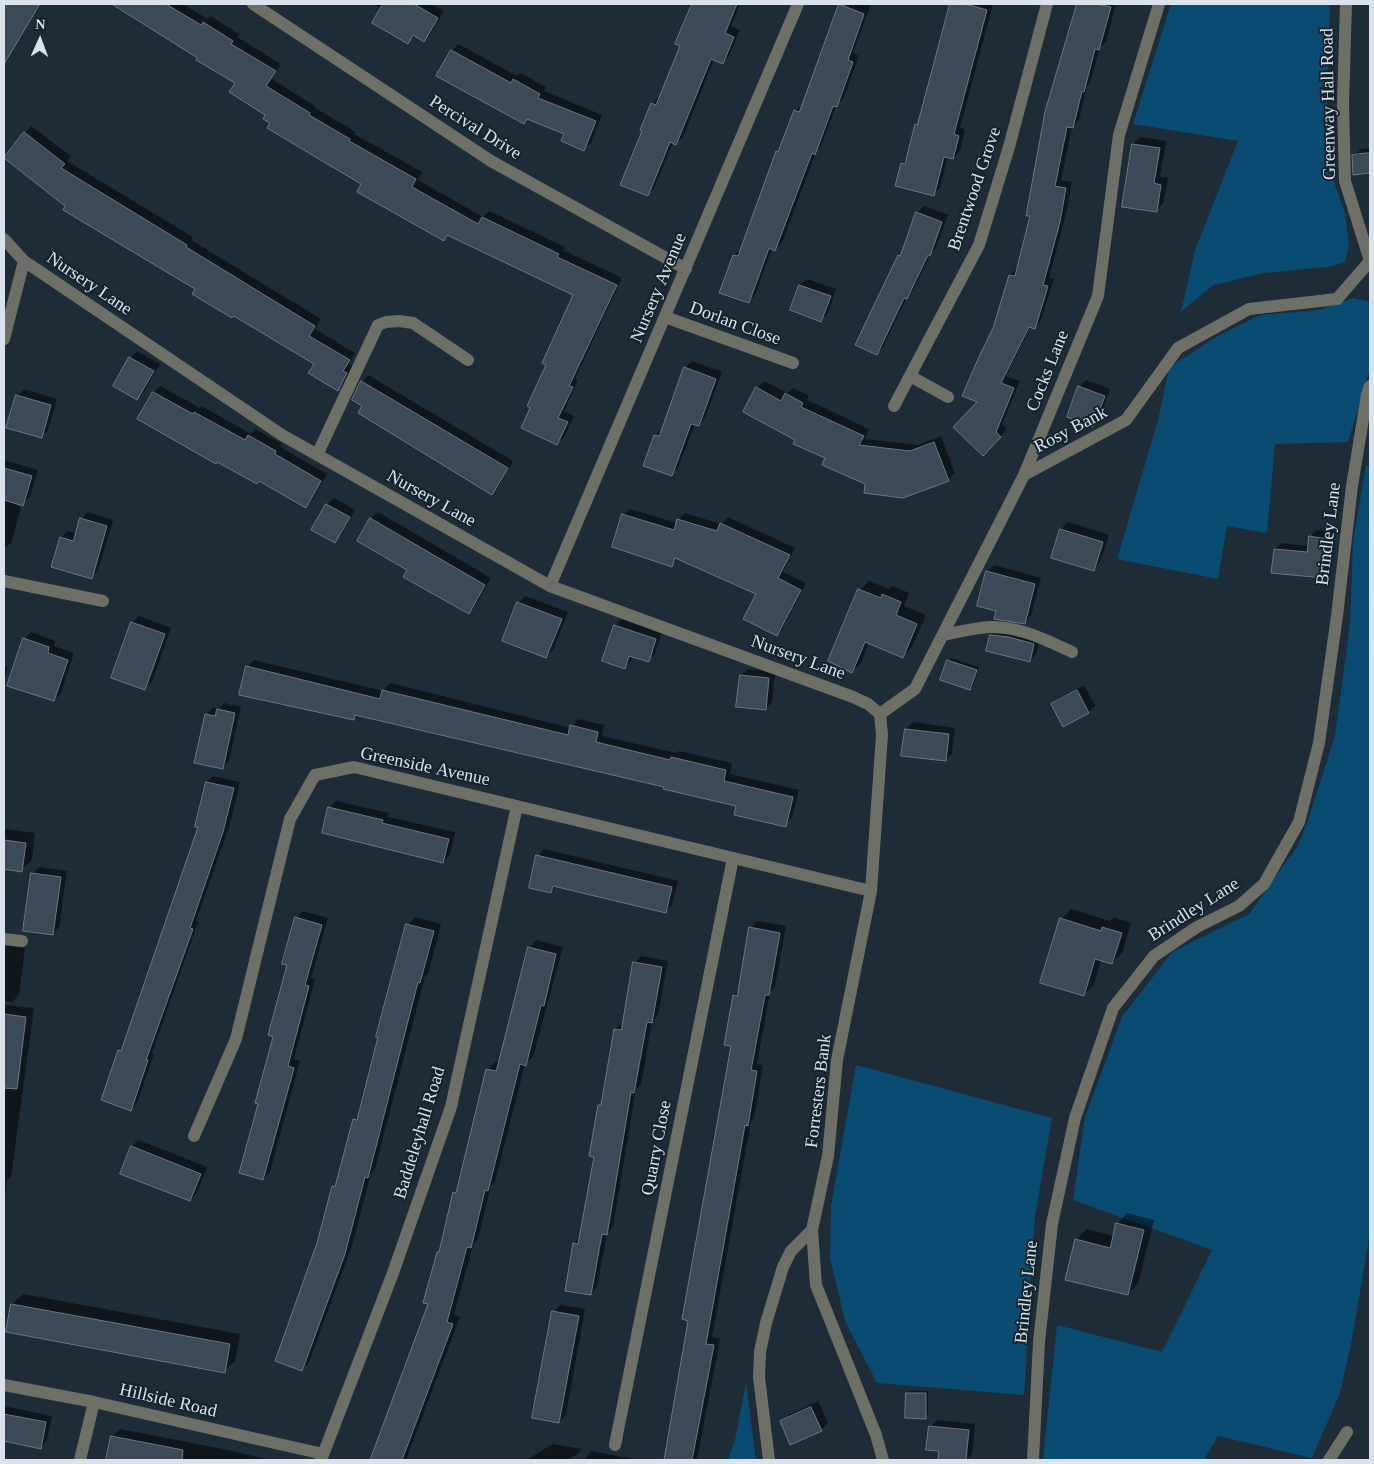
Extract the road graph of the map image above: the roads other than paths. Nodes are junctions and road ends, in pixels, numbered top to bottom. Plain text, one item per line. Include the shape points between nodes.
1 (253, 4) edge
2 (798, 4) edge
3 (1047, 4) edge
4 (1159, 4) edge
5 (1346, 4) edge
6 (4, 239) edge
7 (24, 261) junction
8 (1370, 261) edge
9 (686, 269) junction
10 (666, 317) junction
11 (4, 339) edge
12 (468, 360) dead end
13 (793, 363) dead end
14 (910, 376) junction
15 (1370, 386) edge
16 (948, 397) dead end
17 (894, 406) dead end
18 (318, 455) junction
19 (1024, 474) junction
20 (4, 581) edge
21 (550, 586) junction
22 (103, 601) dead end
23 (943, 636) junction
24 (1072, 652) dead end
25 (880, 714) junction
26 (517, 806) junction
27 (733, 858) junction
28 (871, 891) junction
29 (4, 939) edge
30 (22, 941) dead end
31 (194, 1136) dead end
32 (812, 1230) junction
33 (4, 1385) edge
34 (94, 1402) junction
35 (1347, 1432) dead end
36 (615, 1445) dead end
37 (322, 1457) edge
38 (80, 1460) edge
39 (769, 1460) edge
40 (883, 1460) edge
41 (1033, 1460) edge
42 (1329, 1460) edge

1 - 9 street, Percival Drive via 490,161
2 - 9 street, Nursery Avenue
3 - 14 street, Brentwood Grove via 1010,147 979,245
4 - 19 street, Cocks Lane via 1119,135 1098,296
5 - 8 street, Greenway Hall Road via 1345,181
6 - 7 street, Nursery Lane
7 - 11 street
7 - 18 street, Nursery Lane via 282,435
8 - 19 street, Rosy Bank via 1337,299 1249,309 1178,348 1126,420
9 - 10 street, Nursery Avenue
10 - 13 street, Dorlan Close
10 - 21 street, Nursery Avenue
12 - 18 street via 413,324 399,321 378,325
14 - 16 street
14 - 17 street, Brentwood Grove
15 - 41 street, Brindley Lane via 1352,486 1318,743 1299,822 1264,884 1239,906 1197,927 1154,956 1114,1008 1074,1118 1052,1224 1039,1342
18 - 21 street, Nursery Lane
19 - 23 street, Cocks Lane
20 - 22 street
21 - 25 street, Nursery Lane via 854,697
23 - 24 street via 975,628 1018,630
23 - 25 street, Cocks Lane via 916,689
25 - 28 street, Forresters Bank via 882,735
26 - 27 street, Greenside Avenue
26 - 31 street, Greenside Avenue via 354,767 315,775 290,819 236,1039
26 - 37 street, Baddeleyhall Road via 451,1107 393,1273
27 - 28 street, Greenside Avenue
27 - 36 street, Quarry Close
28 - 32 street, Forresters Bank via 837,1060 828,1156
29 - 30 street
32 - 39 street via 791,1251 782,1267 760,1352 759,1377
32 - 40 street, Forresters Bank via 816,1284
33 - 34 street, Hillside Road
34 - 37 street, Hillside Road
34 - 38 street
35 - 42 street

